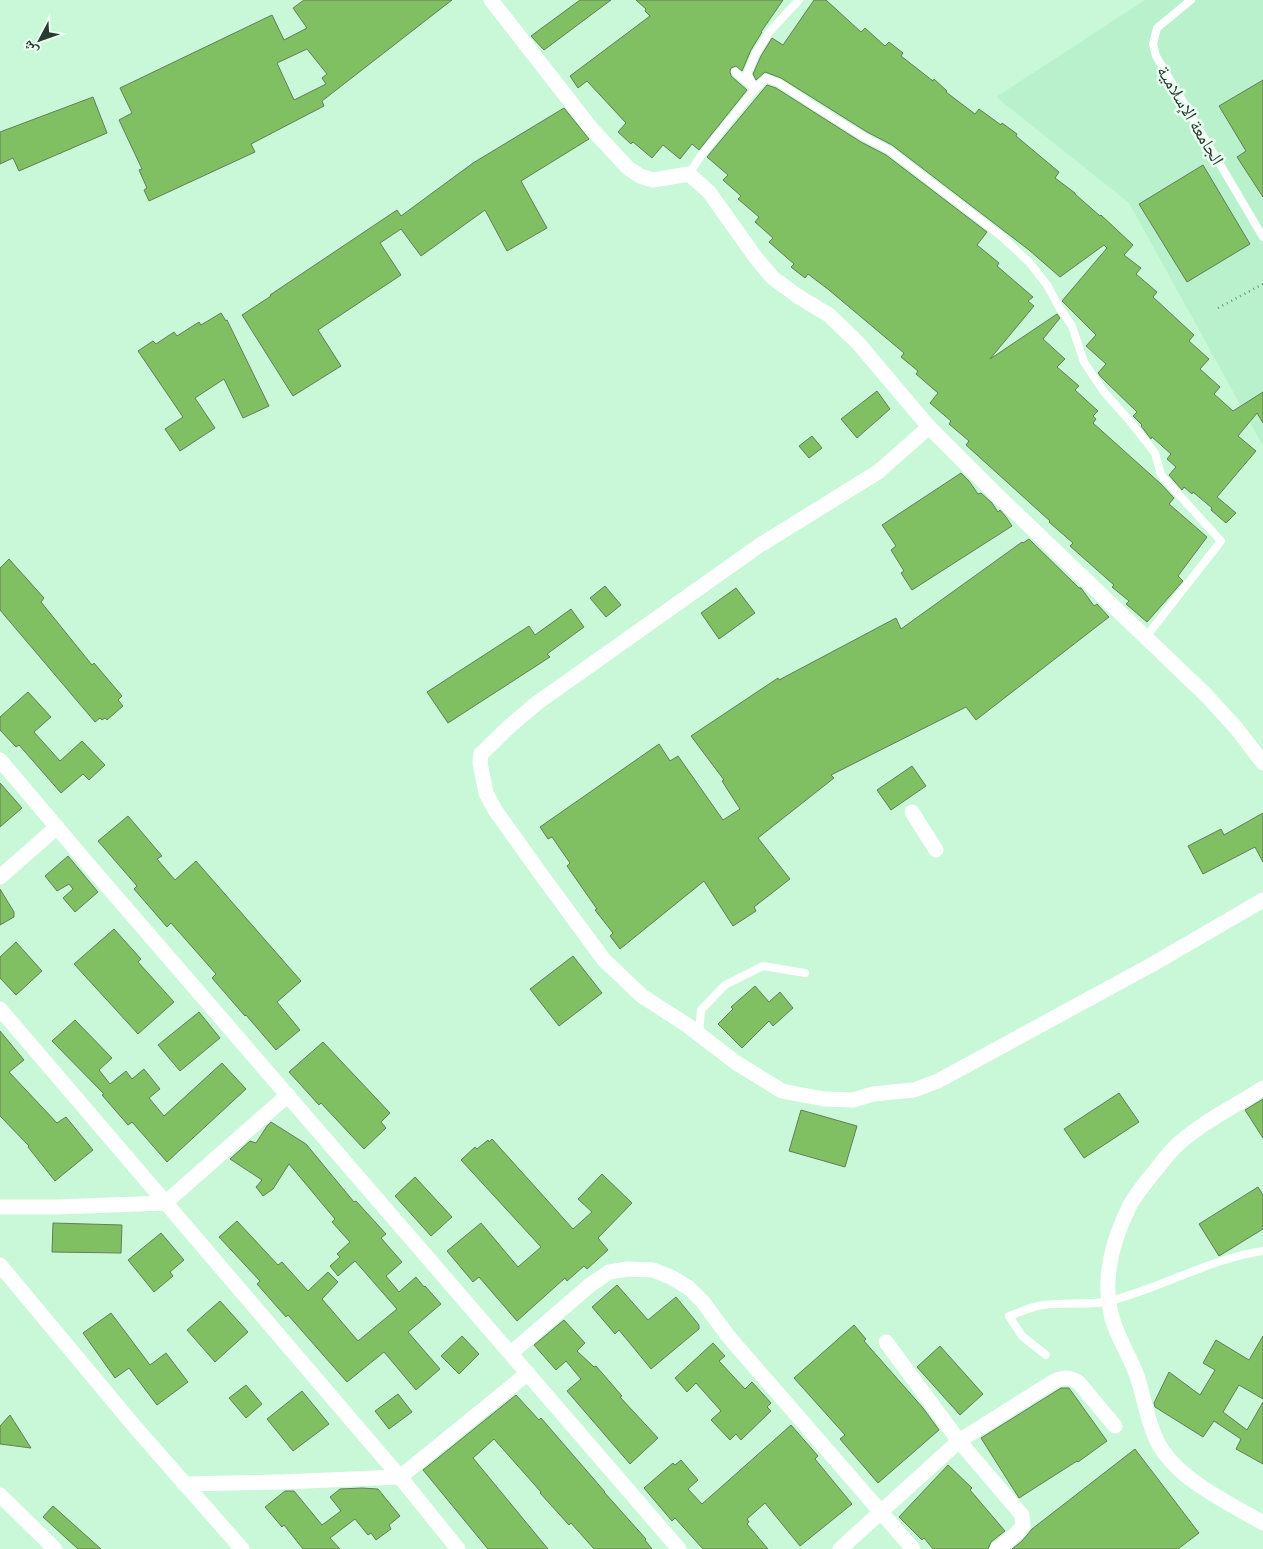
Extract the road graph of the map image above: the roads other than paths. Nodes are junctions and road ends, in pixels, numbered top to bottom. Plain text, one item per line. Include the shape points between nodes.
1 (491, 0) edge
2 (798, 0) edge
3 (1191, 0) edge
4 (735, 72) dead end
5 (754, 89) junction
6 (689, 174) junction
7 (1263, 237) edge
8 (929, 427) junction
9 (1145, 638) junction
10 (0, 760) edge
11 (1263, 762) edge
12 (912, 812) dead end
13 (57, 827) junction
14 (936, 850) dead end
15 (0, 876) edge
16 (1263, 900) edge
17 (805, 973) dead end
18 (0, 1009) edge
19 (699, 1034) junction
20 (1263, 1088) edge
21 (288, 1095) junction
22 (165, 1202) junction
23 (0, 1207) edge
24 (1263, 1251) edge
25 (0, 1265) edge
26 (1109, 1301) junction
27 (886, 1342) dead end
28 (510, 1353) junction
29 (1046, 1355) dead end
30 (528, 1373) junction
31 (1115, 1426) dead end
32 (959, 1441) junction
33 (400, 1477) junction
34 (184, 1484) junction
35 (0, 1495) edge
36 (881, 1512) junction
37 (1263, 1523) edge
38 (55, 1549) edge
39 (242, 1549) edge
40 (458, 1549) edge
41 (679, 1549) edge
42 (840, 1549) edge
43 (913, 1549) edge
44 (998, 1549) edge

1 - 6 street via 591,128 628,168 654,180
2 - 5 lane via 770,31 756,53 747,74
3 - 7 lane, الجامعة الإسلامية via 1157,28 1153,44 1156,56
4 - 5 lane
5 - 6 lane
5 - 9 lane via 766,78 779,83 889,150 1000,235 1030,263 1047,285 1072,326 1084,362 1104,392 1155,453 1161,475 1221,541
6 - 8 street via 709,192 773,278 829,315
8 - 9 street
8 - 19 street via 878,472 760,545 537,703 481,754 486,792 495,810 598,953 642,996
9 - 11 street via 1206,695
10 - 13 street
12 - 14 street
13 - 15 street
13 - 21 street
16 - 19 street via 1153,964 938,1081 914,1090 874,1094 853,1100 782,1092
17 - 19 lane via 763,966 724,984 701,1010
18 - 22 street
20 - 26 street via 1175,1147 1142,1188 1130,1206 1117,1237 1109,1266
21 - 22 street
21 - 28 street
22 - 23 street
22 - 33 street
24 - 26 lane
25 - 34 street
26 - 29 lane via 1038,1306 1009,1316 1022,1336
26 - 37 street via 1116,1330 1137,1375 1153,1431 1163,1451 1184,1474
27 - 32 street
28 - 30 street
28 - 36 street via 609,1272 653,1270 671,1277 689,1288 702,1302
30 - 33 street
30 - 41 street
31 - 32 street via 1078,1382 1065,1377 1051,1382
32 - 36 street
32 - 44 street via 1022,1515 1023,1526
33 - 34 street
33 - 40 street
34 - 39 street
35 - 38 street
36 - 42 street
36 - 43 street

